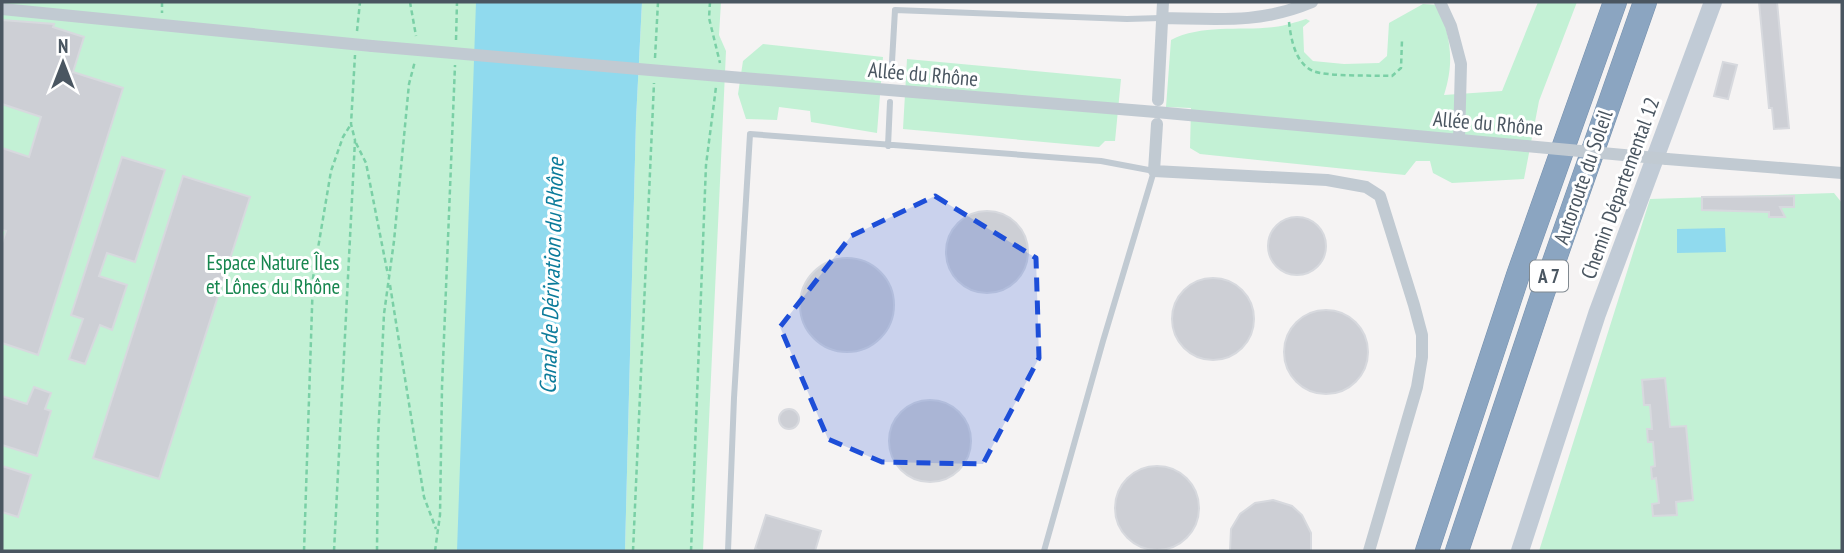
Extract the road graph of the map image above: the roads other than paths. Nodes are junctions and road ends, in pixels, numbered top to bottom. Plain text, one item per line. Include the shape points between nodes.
1 (895, 2) edge
2 (1163, 2) edge
3 (1312, 2) edge
4 (1440, 2) edge
5 (1615, 2) edge
6 (1646, 2) edge
7 (1713, 2) edge
8 (2, 9) edge
9 (895, 10) junction
10 (1163, 18) junction
11 (891, 79) dead end
12 (1158, 100) dead end
13 (890, 102) dead end
14 (1157, 124) dead end
15 (1459, 140) junction
16 (888, 146) junction
17 (1154, 171) junction
18 (1842, 173) edge
19 (728, 551) edge
20 (1044, 551) edge
21 (1369, 551) edge
22 (1427, 551) edge
23 (1457, 551) edge
24 (1520, 551) edge

1 - 9 lane
2 - 10 street
3 - 10 street via 1256,19
4 - 15 street via 1461,64
5 - 22 highway, Autoroute du Soleil / A 7
6 - 23 highway, Autoroute du Soleil / A 7
7 - 24 main road, Chemin Départemental 12 via 1597,314
8 - 15 street, Allée du Rhône, bridge via 355,45
9 - 10 lane
9 - 11 lane
10 - 12 street
13 - 16 lane
14 - 17 street
15 - 18 street, Allée du Rhône, bridge
16 - 17 lane via 1101,161
16 - 19 lane via 750,134
17 - 20 lane
17 - 21 street via 1327,180 1366,187 1380,196 1414,304 1422,356

